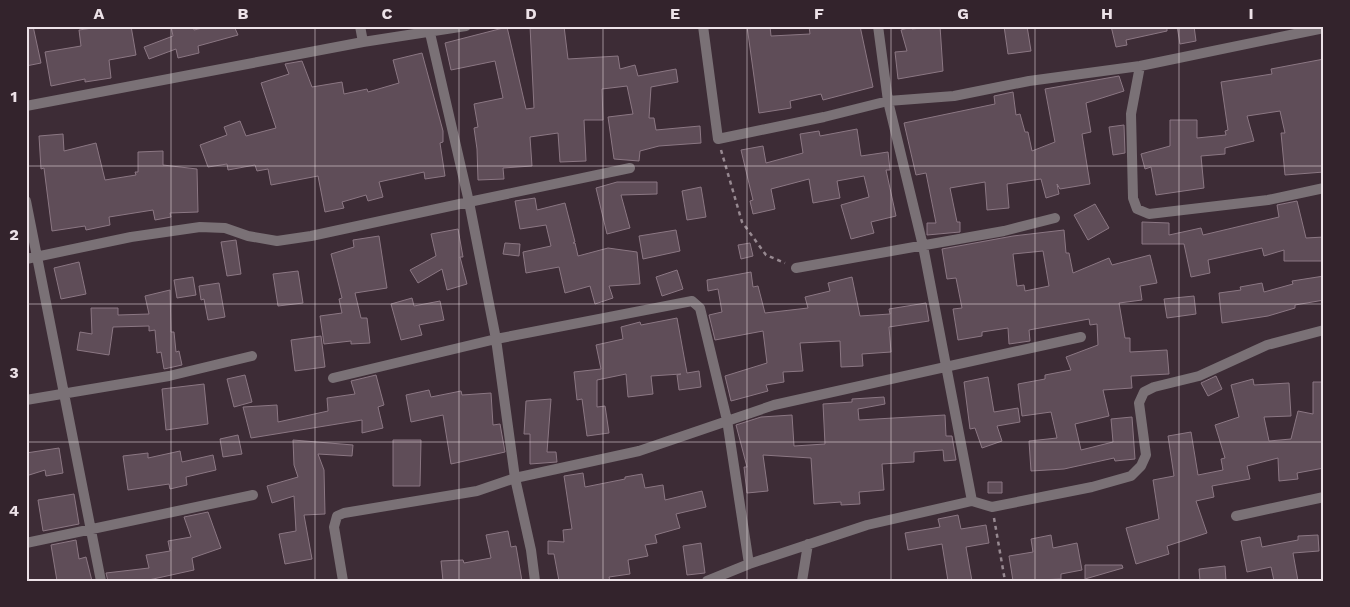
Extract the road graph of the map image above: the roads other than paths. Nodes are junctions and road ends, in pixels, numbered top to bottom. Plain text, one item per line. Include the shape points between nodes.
1 (360, 26) edge
2 (466, 26) edge
3 (703, 26) edge
4 (878, 26) edge
5 (1324, 28) edge
6 (430, 33) junction
7 (363, 42) junction
8 (1140, 66) junction
9 (888, 101) junction
10 (26, 106) edge
11 (630, 168) dead end
12 (1324, 188) edge
13 (26, 201) edge
14 (469, 202) junction
15 (1055, 218) dead end
16 (924, 246) junction
17 (31, 258) edge
18 (796, 268) road end
19 (1324, 330) edge
20 (1081, 336) dead end
21 (496, 339) junction
22 (252, 356) dead end
23 (946, 367) junction
24 (333, 378) dead end
25 (65, 394) junction
26 (26, 400) edge
27 (727, 420) junction
28 (515, 478) junction
29 (253, 495) dead end
30 (1324, 497) edge
31 (972, 501) junction
32 (1236, 516) dead end
33 (92, 527) junction
34 (26, 543) edge
35 (808, 544) junction
36 (749, 564) junction
37 (101, 581) edge
38 (343, 581) edge
39 (535, 581) edge
40 (707, 581) edge
41 (802, 581) edge

1 - 7 street
2 - 6 street
3 - 9 street via 718,138
4 - 9 street
5 - 8 street
6 - 7 street
6 - 14 street
7 - 10 street
8 - 9 street via 1029,81 954,96
8 - 12 street via 1131,114 1133,198 1137,208 1150,214 1268,200
9 - 16 street
11 - 14 street
13 - 17 street
14 - 17 street via 277,241 226,228 200,227
14 - 21 street
15 - 16 street
16 - 18 street
16 - 23 street
17 - 25 street
19 - 31 street via 1267,345 1199,376 1144,392 1140,403 1146,455 1131,476 1092,488 992,507
20 - 23 street
21 - 24 street
21 - 27 street via 692,301 700,308
21 - 28 street
22 - 25 street via 169,376
23 - 27 street via 774,404
23 - 31 street
25 - 26 street
25 - 33 street
27 - 28 street via 639,451
27 - 36 street
28 - 38 street via 477,491 338,516 334,527
28 - 39 street
29 - 33 street
30 - 32 street
31 - 35 street via 867,525
33 - 34 street
33 - 37 street
35 - 36 street
35 - 41 street
36 - 40 street

